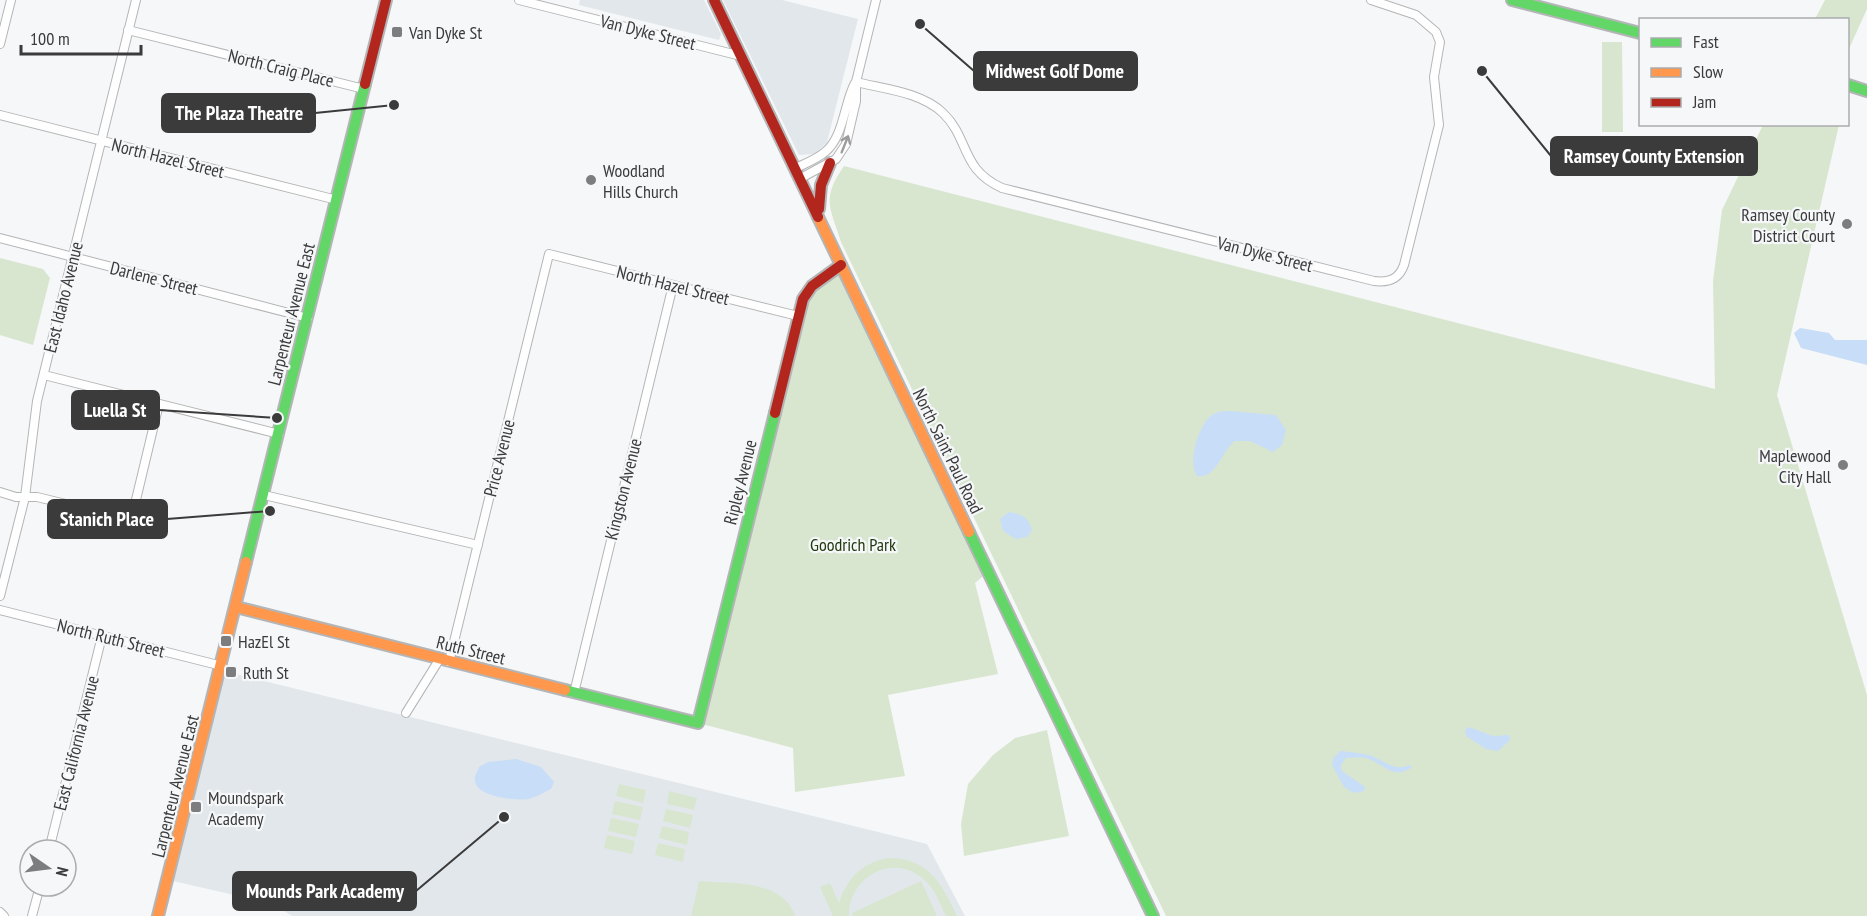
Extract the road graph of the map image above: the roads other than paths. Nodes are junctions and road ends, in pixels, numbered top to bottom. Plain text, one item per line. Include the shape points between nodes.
1 (11, 0) edge
2 (136, 0) edge
3 (386, 0) edge
4 (519, 0) edge
5 (714, 0) edge
6 (876, 0) edge
7 (1371, 0) edge
8 (1512, 0) edge
9 (128, 30) junction
10 (1639, 32) edge
11 (0, 44) edge
12 (741, 56) junction
13 (856, 82) junction
14 (1849, 85) edge
15 (364, 89) junction
16 (1867, 91) edge
17 (0, 115) edge
18 (101, 141) junction
19 (830, 163) junction
20 (798, 173) junction
21 (336, 200) junction
22 (821, 221) junction
23 (0, 238) edge
24 (549, 254) joint
25 (72, 257) junction
26 (842, 266) junction
27 (673, 285) junction
28 (798, 316) junction
29 (308, 318) junction
30 (44, 375) junction
31 (159, 404) junction
32 (279, 434) junction
33 (0, 492) edge
34 (264, 495) junction
35 (25, 496) junction
36 (478, 545) junction
37 (0, 596) edge
38 (236, 607) junction
39 (0, 610) edge
40 (102, 636) junction
41 (444, 661) junction
42 (222, 666) junction
43 (574, 693) junction
44 (406, 713) dead end
45 (698, 723) joint
46 (52, 838) edge
47 (37, 898) edge
48 (0, 912) edge
49 (4, 916) edge
50 (32, 916) edge
51 (158, 916) edge
52 (1153, 916) edge

1 - 11 street
2 - 9 street, East Idaho Avenue
3 - 15 street, Larpenteur Avenue East
4 - 12 street, Van Dyke Street
5 - 12 street, North Saint Paul Road
6 - 13 street
7 - 13 street, Van Dyke Street via 1416,15 1436,32 1440,42 1434,77 1439,125 1403,269 1387,282 1002,188 976,170 954,126 933,105
8 - 10 street
9 - 15 street, North Craig Place
9 - 18 street, East Idaho Avenue
12 - 20 street, North Saint Paul Road
19 -> 13 street via 848,138
13 - 20 street via 833,144
14 - 16 street
15 - 21 street, Larpenteur Avenue East
17 - 18 street, North Hazel Street
18 - 21 street, North Hazel Street
18 - 25 street, East Idaho Avenue
19 - 20 street
19 - 22 street via 818,197
20 - 22 street, North Saint Paul Road
21 - 29 street, Larpenteur Avenue East
22 - 26 street, North Saint Paul Road
23 - 25 street, Darlene Street
24 - 27 street, North Hazel Street
24 - 36 street, Price Avenue
25 - 29 street, Darlene Street
25 - 30 street, East Idaho Avenue
26 - 28 street, Ripley Avenue via 812,286
26 - 52 street, North Saint Paul Road
27 - 28 street, North Hazel Street
27 - 43 street, Kingston Avenue
28 - 45 street, Ripley Avenue
29 - 32 street, Larpenteur Avenue East
30 - 31 street
30 - 35 street, East Idaho Avenue
31 - 32 street
31 - 35 street via 129,517
32 - 34 street, Larpenteur Avenue East
33 - 35 street
34 - 36 street
34 - 38 street, Larpenteur Avenue East
35 - 37 street, East Idaho Avenue
36 - 41 street, Price Avenue
38 - 41 street, Ruth Street
38 - 42 street, Larpenteur Avenue East
39 - 40 street, North Ruth Street
40 - 42 street, North Ruth Street
40 - 46 street, East California Avenue
41 - 43 street, Ruth Street
41 - 44 street, Price Avenue
42 - 51 street, Larpenteur Avenue East
43 - 45 street, Ruth Street
47 - 50 street
48 - 49 street

